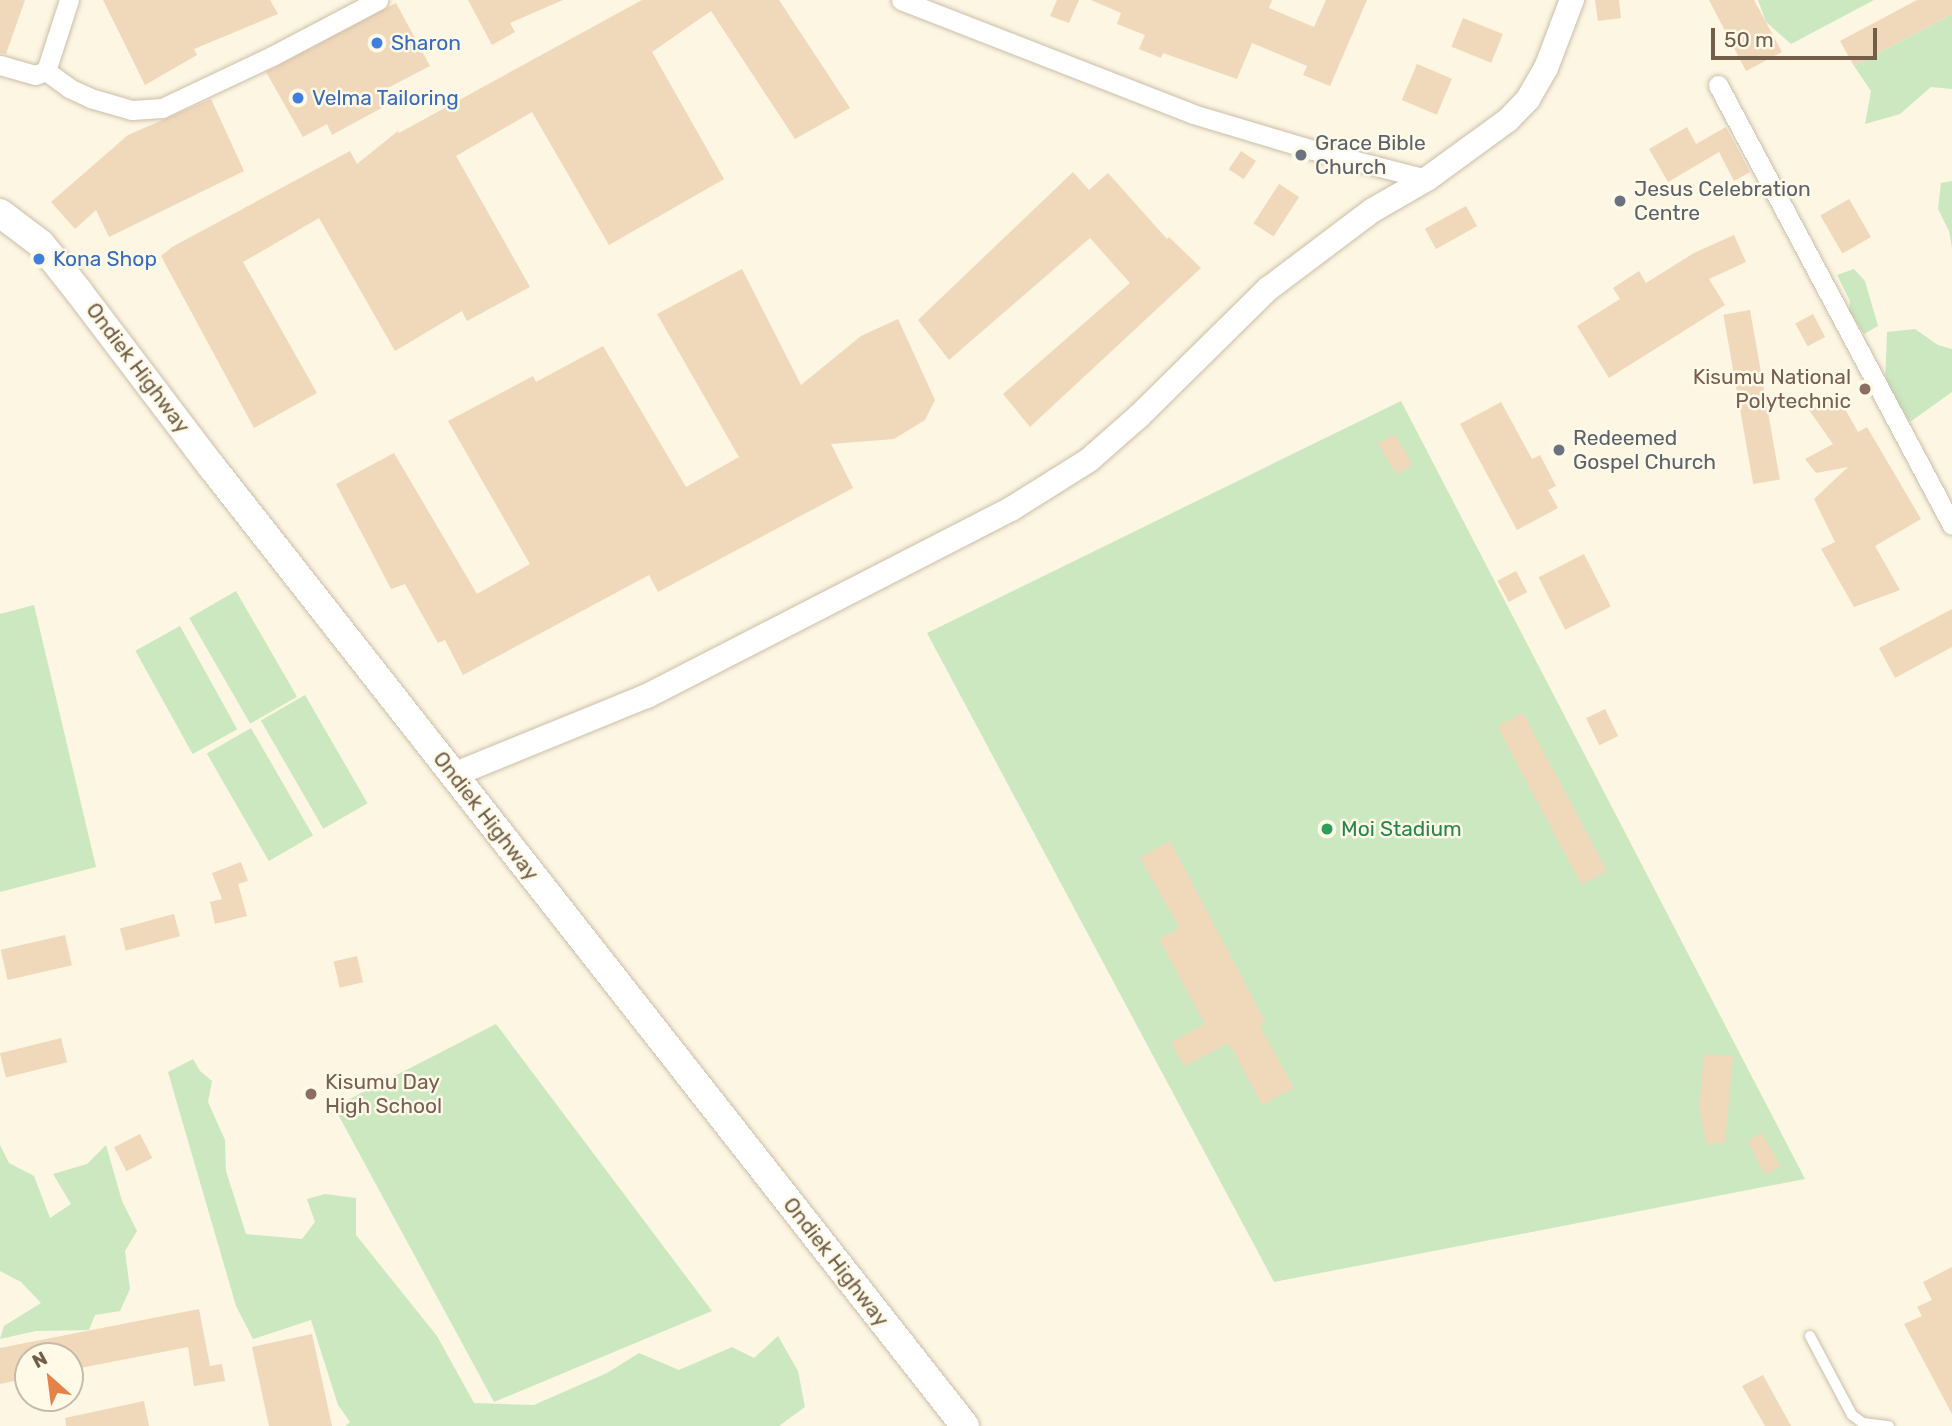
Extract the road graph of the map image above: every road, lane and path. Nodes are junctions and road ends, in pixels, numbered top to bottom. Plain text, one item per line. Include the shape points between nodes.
1 (69, 0) edge
2 (378, 0) edge
3 (901, 0) edge
4 (1572, 0) edge
5 (353, 7) edge
6 (0, 65) edge
7 (46, 71) junction
8 (1718, 85) dead end
9 (1427, 179) junction
10 (0, 213) edge
11 (1952, 525) edge
12 (453, 775) junction
13 (1810, 1336) dead end
14 (965, 1426) edge
15 (1889, 1426) edge

1 - 7 street
2 - 5 street
3 - 9 street via 1194,114
4 - 9 street via 1546,68 1528,99 1478,144
5 - 7 street via 162,108 132,110 90,98
6 - 7 street via 35,75
8 - 11 street
9 - 12 street via 1373,210 1268,289 1088,460 1011,509 647,696
10 - 12 main road, Ondiek Highway via 41,244
12 - 14 main road, Ondiek Highway
13 - 15 lane via 1852,1415 1863,1423

